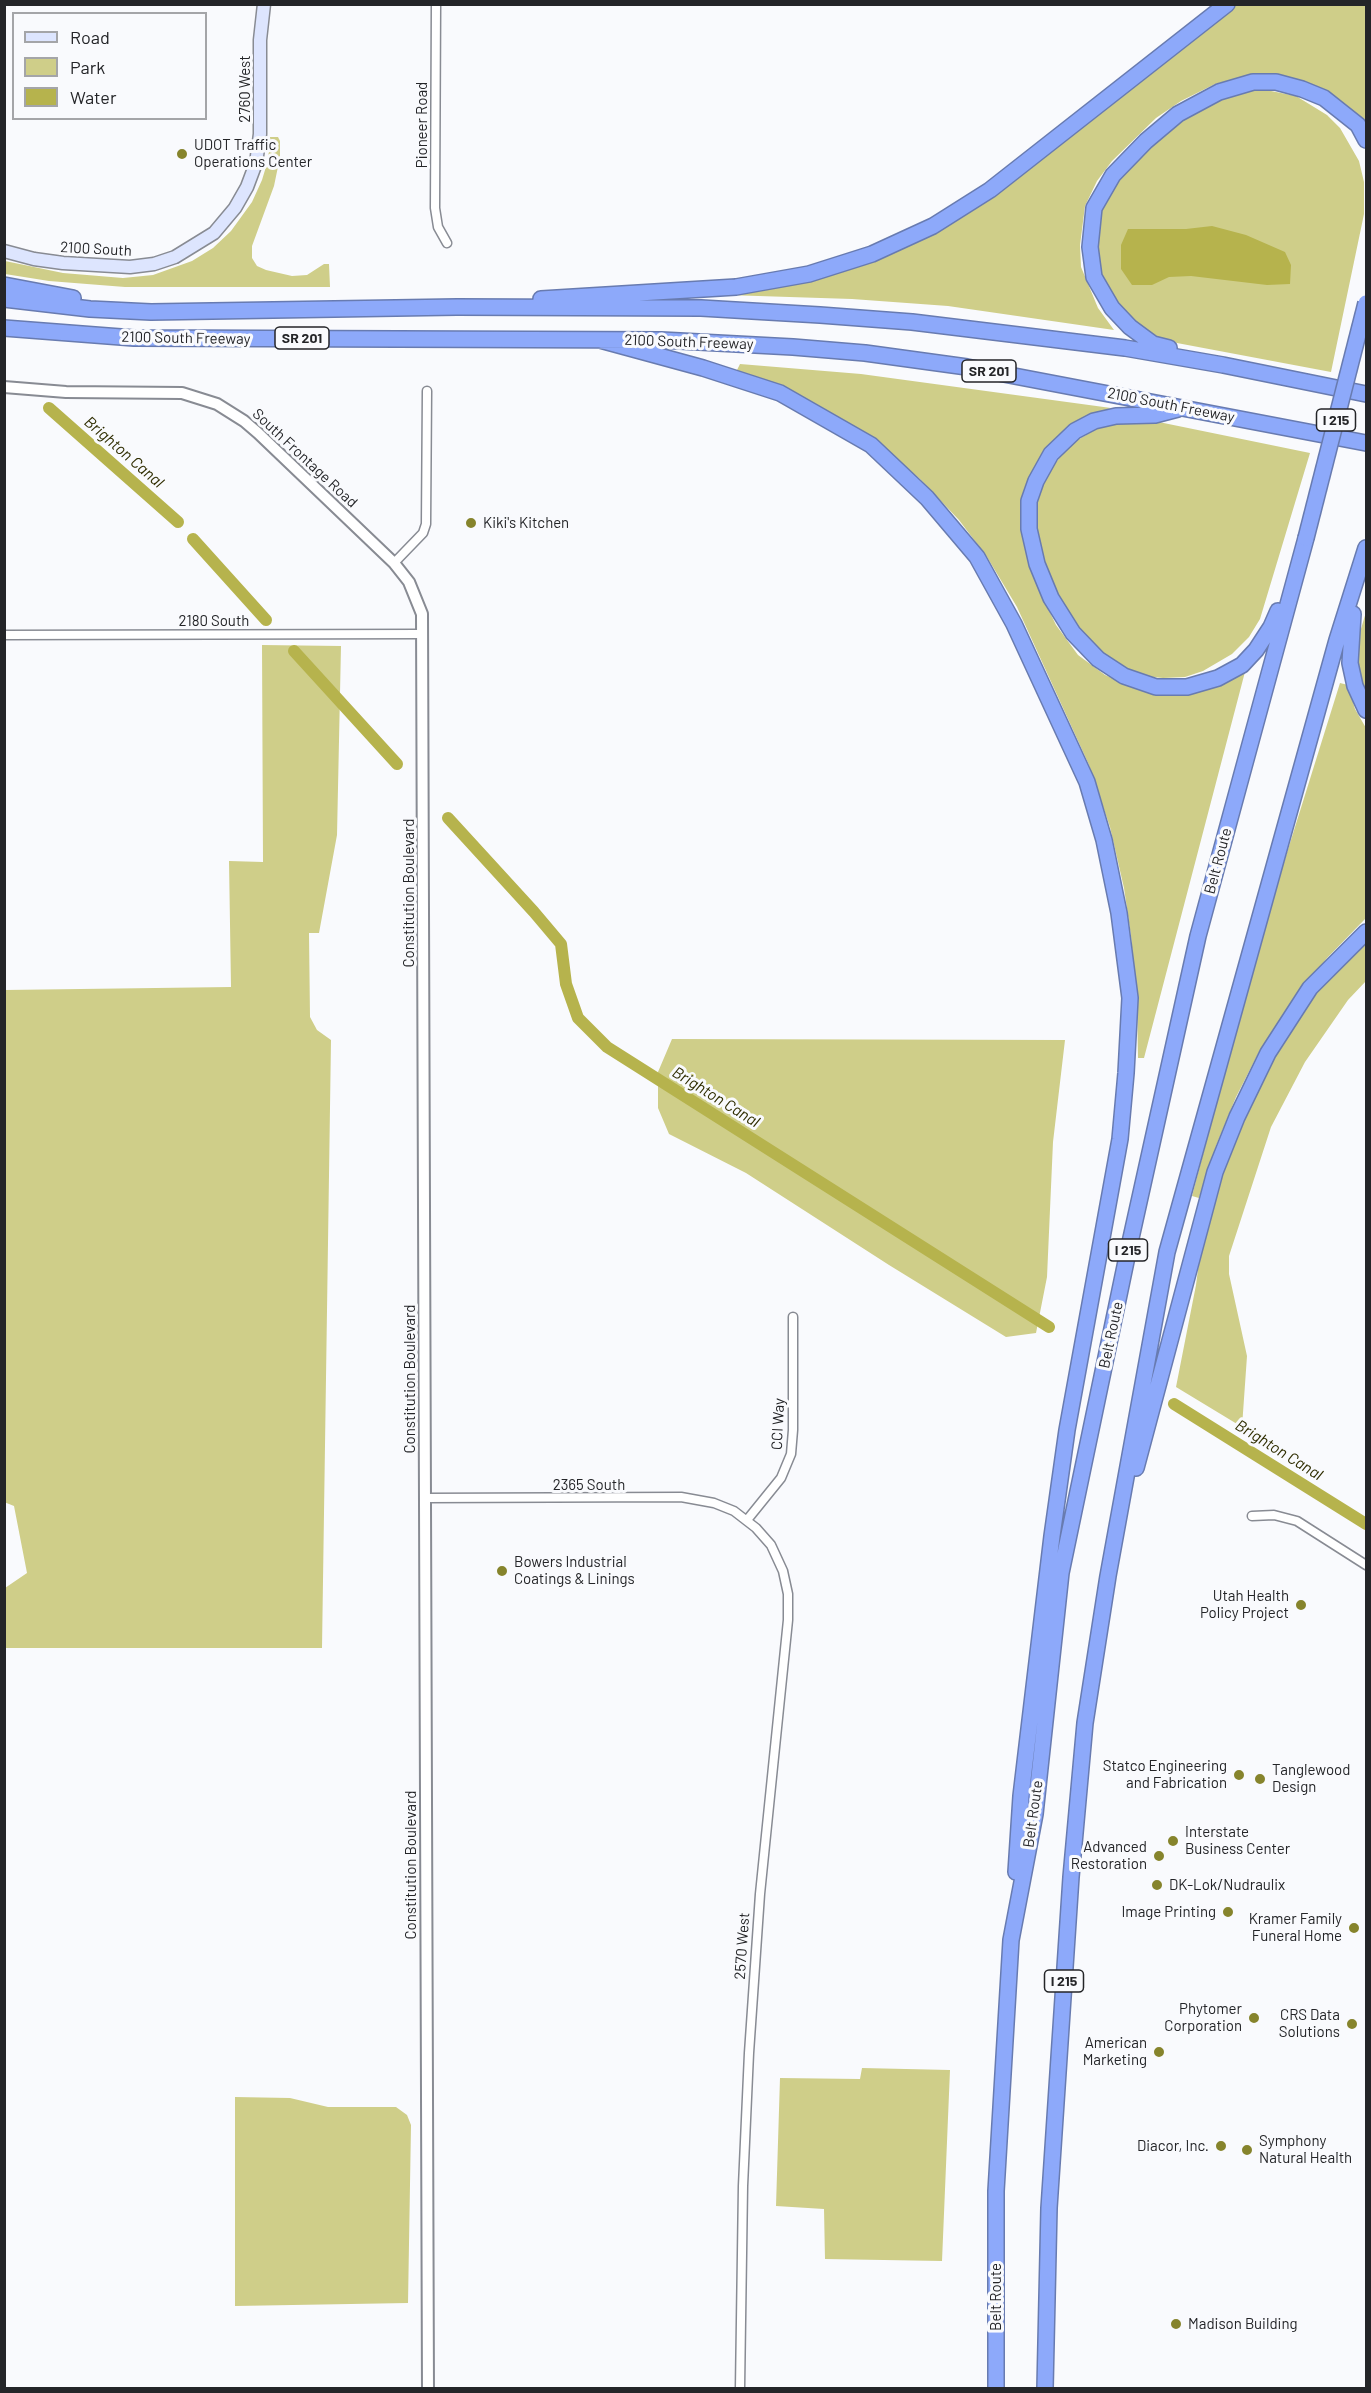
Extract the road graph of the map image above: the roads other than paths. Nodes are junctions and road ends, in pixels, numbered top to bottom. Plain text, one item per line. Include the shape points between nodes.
1 (264, 4) edge
2 (436, 4) edge
3 (1227, 4) edge
4 (1366, 140) edge
5 (214, 233) joint
6 (447, 243) dead end
7 (4, 250) edge
8 (4, 285) edge
9 (4, 300) edge
10 (1366, 303) edge
11 (457, 307) junction
12 (241, 312) junction
13 (4, 328) edge
14 (600, 340) junction
15 (1223, 365) junction
16 (4, 387) edge
17 (427, 391) dead end
18 (1366, 394) edge
19 (1182, 407) junction
20 (1366, 443) edge
21 (1366, 550) edge
22 (394, 562) junction
23 (1297, 570) junction
24 (1356, 585) junction
25 (423, 634) junction
26 (4, 635) edge
27 (1366, 710) edge
28 (1366, 932) edge
29 (793, 1317) dead end
30 (425, 1498) junction
31 (1252, 1516) dead end
32 (747, 1520) junction
33 (1366, 1565) edge
34 (1108, 1576) junction
35 (1011, 1940) junction
36 (428, 2388) edge
37 (740, 2388) edge
38 (996, 2388) edge
39 (1045, 2388) edge

1 - 5 main road, 2760 West via 256,163 236,208
2 - 6 street, Pioneer Road via 435,208 438,227
3 - 11 highway via 990,190 933,226 872,254 809,274 736,287 581,295
4 - 15 highway via 1358,125 1324,98 1276,82 1253,82 1219,92 1178,114 1113,175 1094,208 1090,247 1094,277 1112,308 1153,344
5 - 7 main road, 2100 South via 175,258 130,267 63,263
8 - 12 highway via 107,302
9 - 12 highway, 2100 South Freeway / SR 201 via 110,310
10 - 23 highway, Belt Route / I 215, bridge
11 - 12 highway, 2100 South Freeway / SR 201
11 - 15 highway, 2100 South Freeway / SR 201 via 701,308 901,321 1125,348
13 - 14 highway, 2100 South Freeway / SR 201 via 134,338
14 - 19 highway, 2100 South Freeway / SR 201 via 728,342 865,353
14 - 35 highway via 780,393 871,445 927,498 976,557 1014,624 1087,782 1104,840 1130,998 1125,1084 1120,1139 1067,1430 1052,1536 1021,1796
15 - 18 highway, 2100 South Freeway / SR 201
16 - 22 street, South Frontage Road via 182,393 217,404 258,433
17 - 22 street via 426,524 423,533
19 - 20 highway, 2100 South Freeway / SR 201
19 - 23 highway via 1155,415 1094,421 1076,431 1051,454 1036,481 1029,501 1029,530 1037,564 1051,598 1073,633 1098,659 1124,676 1156,687 1187,687 1218,678 1242,665 1271,627
21 - 24 highway, I 215
22 - 25 street, Constitution Boulevard via 418,600
23 - 35 highway, Belt Route / I 215 via 1198,936 1065,1550 1035,1814
24 - 27 highway via 1350,663
24 - 34 highway, I 215 via 1337,640 1167,1252
25 - 26 street, 2180 South
25 - 30 street, Constitution Boulevard
28 - 34 highway via 1310,988 1268,1053 1237,1117 1215,1172
29 - 32 street, CCI Way via 791,1454 781,1478
30 - 32 street, 2365 South via 681,1497 721,1504
30 - 36 street, Constitution Boulevard
31 - 33 street via 1274,1515 1297,1521
32 - 37 street, 2570 West via 764,1536 778,1558 789,1607 754,1970 743,2186
34 - 39 highway, I 215 via 1085,1723 1071,1877 1049,2208
35 - 38 highway, Belt Route / I 215 via 996,2191

